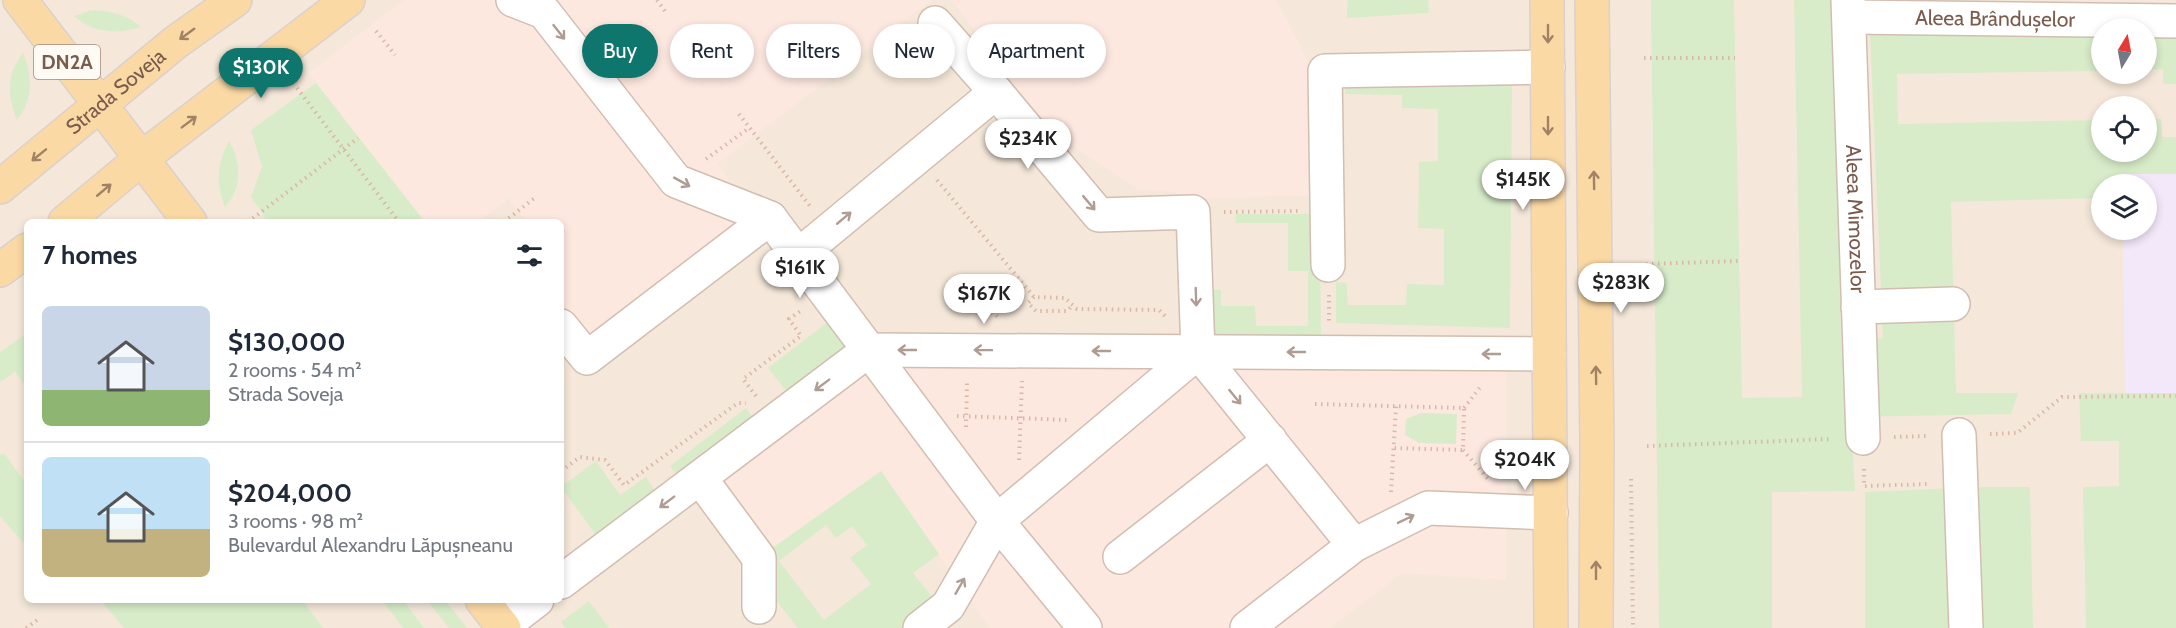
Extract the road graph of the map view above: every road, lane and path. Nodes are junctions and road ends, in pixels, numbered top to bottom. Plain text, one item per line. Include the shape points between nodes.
1 (20, 0) edge
2 (235, 0) edge
3 (348, 0) edge
4 (513, 0) edge
5 (657, 0) edge
6 (1547, 0) edge
7 (1592, 0) edge
8 (1848, 9) edge
9 (667, 14) dead end
10 (2176, 21) edge
11 (935, 23) dead end
12 (376, 31) dead end
13 (396, 55) dead end
14 (1644, 58) dead end
15 (1735, 58) dead end
16 (1548, 68) junction
17 (297, 88) dead end
18 (996, 92) junction
19 (101, 105) junction
20 (739, 114) dead end
21 (749, 128) junction
22 (358, 138) dead end
23 (344, 149) junction
24 (142, 158) junction
25 (937, 171) dead end
26 (676, 181) junction
27 (0, 187) edge
28 (537, 196) dead end
29 (1328, 211) junction
30 (1193, 212) junction
31 (770, 218) junction
32 (69, 219) edge
33 (188, 219) edge
34 (252, 219) edge
35 (397, 219) edge
36 (508, 219) edge
37 (830, 230) junction
38 (985, 238) junction
39 (982, 246) dead end
40 (24, 252) edge
41 (799, 255) junction
42 (1739, 261) dead end
43 (1646, 264) dead end
44 (1328, 265) joint
45 (0, 270) edge
46 (1034, 297) junction
47 (1953, 304) dead end
48 (1073, 305) junction
49 (1858, 307) junction
50 (805, 308) dead end
51 (1160, 310) dead end
52 (564, 330) edge
53 (869, 350) junction
54 (1198, 352) junction
55 (1329, 352) junction
56 (1549, 354) junction
57 (967, 376) dead end
58 (1022, 377) dead end
59 (2176, 396) edge
60 (760, 402) dead end
61 (738, 403) dead end
62 (1316, 404) dead end
63 (1396, 406) junction
64 (918, 415) junction
65 (966, 417) junction
66 (1021, 418) junction
67 (1079, 420) dead end
68 (1959, 435) junction
69 (1863, 438) junction
70 (1270, 440) junction
71 (1647, 446) dead end
72 (1394, 448) junction
73 (564, 469) edge
74 (1019, 469) dead end
75 (960, 471) junction
76 (700, 478) junction
77 (1961, 483) junction
78 (1391, 487) dead end
79 (1551, 513) junction
80 (997, 520) junction
81 (1354, 545) junction
82 (1120, 557) dead end
83 (564, 580) edge
84 (484, 603) edge
85 (533, 603) edge
86 (759, 607) dead end
87 (40, 618) dead end
88 (503, 627) edge
89 (26, 628) edge
90 (920, 628) edge
91 (1084, 628) edge
92 (1247, 628) edge
93 (1551, 628) edge
94 (1596, 628) edge
95 (1966, 628) edge

1 - 19 main road, DN2A
2 -> 19 main road, Strada Soveja via 176,42
24 -> 3 main road
4 -> 26 street via 544,12
5 - 9 path
6 -> 16 main road
94 -> 7 main road
8 - 10 street, Aleea Brândușelor
8 - 49 street, Aleea Mimozelor
11 - 18 street
12 - 13 path
14 - 15 path
16 - 29 street via 1325,70
16 -> 56 main road
17 - 23 path
18 -> 30 street via 1099,215
37 -> 18 street
19 - 24 main road, DN2A
19 -> 27 main road, Strada Soveja
20 - 21 path
21 - 26 path
21 - 37 path
22 - 23 path
23 - 34 path
23 - 35 path
32 -> 24 main road
24 - 33 main road, DN2A
25 - 38 path via 937,180
26 -> 31 street
28 - 36 path
29 - 30 path
29 - 44 street
30 -> 54 street
31 - 41 street
31 - 52 street via 587,358
37 - 41 street
38 - 39 path
38 - 46 path
40 - 45 main road
41 - 53 street
42 - 43 path
44 - 55 path
46 - 48 path via 1065,298
46 - 48 path via 1028,303 1036,311 1067,311
47 - 49 street
48 - 51 path via 1077,309
49 - 69 street, Aleea Mimozelor
50 - 60 path via 789,319 801,336 743,379
54 -> 53 street
53 - 64 street
53 -> 76 street
55 -> 54 street
54 -> 70 street
54 - 80 street
56 -> 55 street
56 - 79 main road
57 - 65 path
58 - 66 path
59 - 68 path via 2062,396 2017,433
61 - 73 path via 624,485 605,460 580,456
62 - 63 path
63 - 72 path
63 - 72 path via 1464,408 1463,450
64 - 65 path
64 - 75 street
65 - 66 path
65 - 75 path via 964,467
66 - 67 path
66 - 74 path
68 - 69 path
68 - 77 street
69 - 71 path
69 - 77 path via 1864,486
70 - 81 street
70 - 82 street
72 - 78 path
75 - 80 street
76 -> 83 street
76 - 86 street via 759,558
77 - 95 street
81 -> 79 street via 1428,508
79 - 93 main road
90 -> 80 street via 948,606
80 - 91 street
81 - 92 street
84 - 88 main road
85 - 88 street
87 - 89 path

